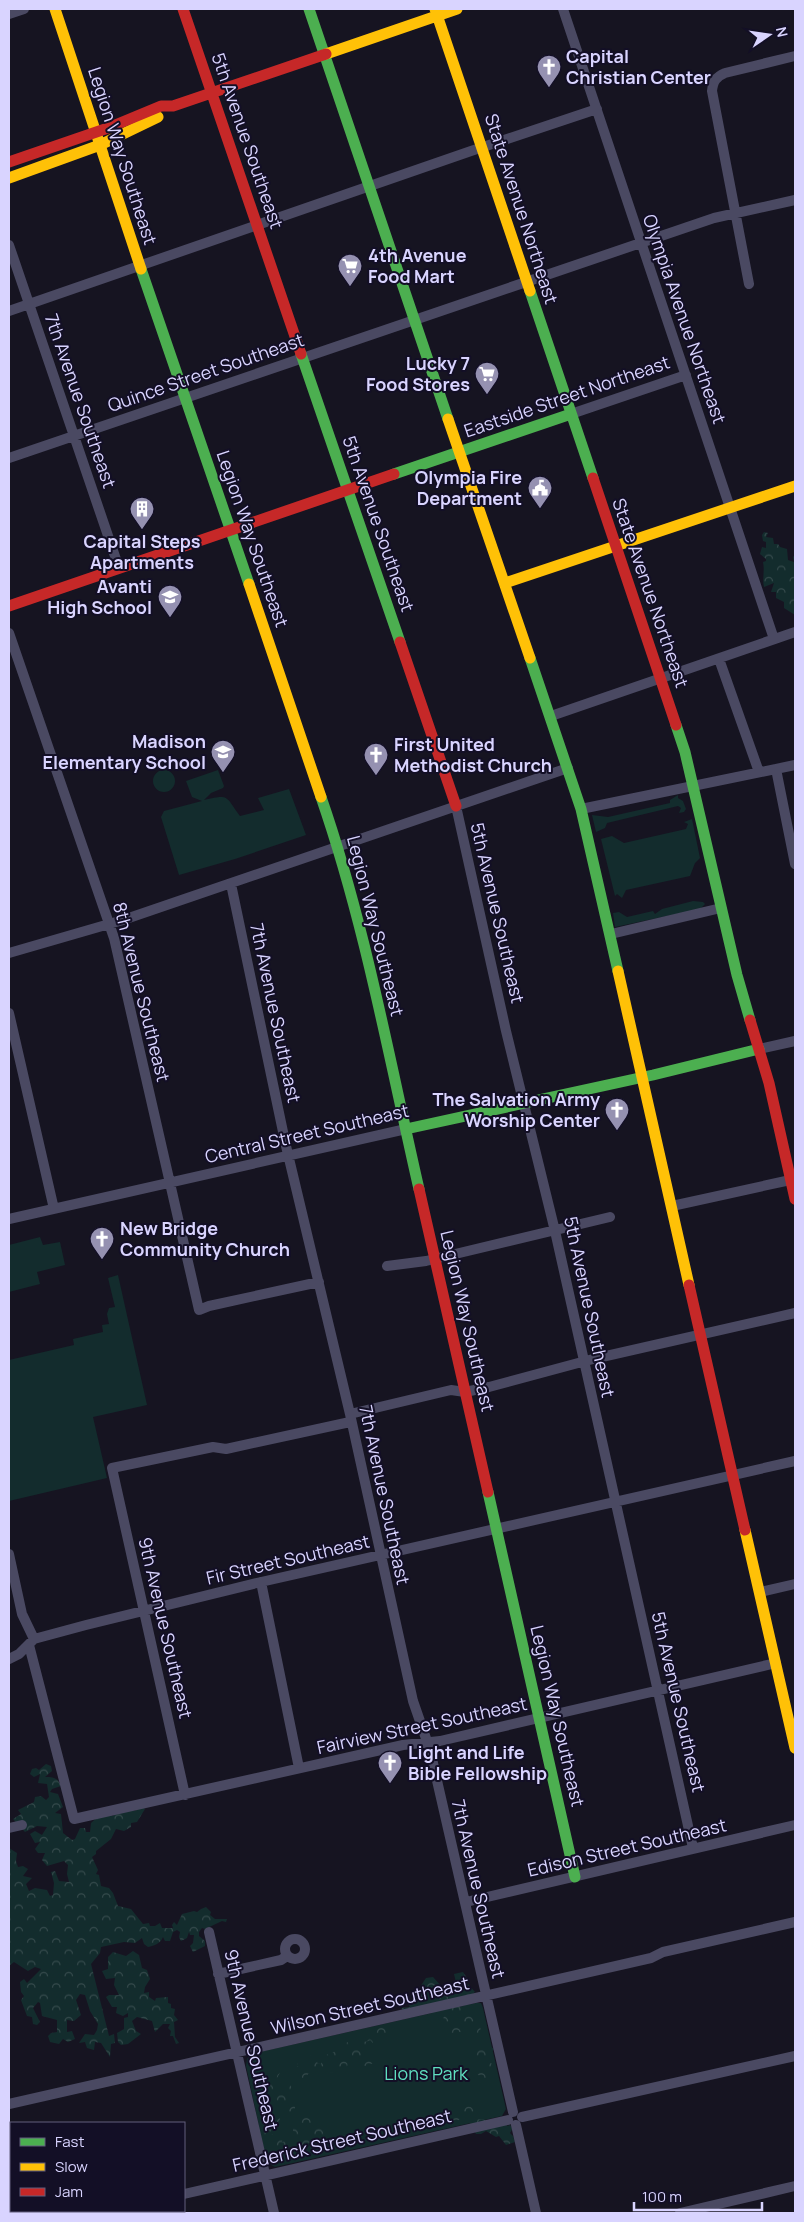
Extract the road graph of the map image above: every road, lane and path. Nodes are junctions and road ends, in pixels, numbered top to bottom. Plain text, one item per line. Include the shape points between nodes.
1 (24, 9) edge
2 (55, 9) edge
3 (183, 9) edge
4 (310, 9) edge
5 (457, 9) edge
6 (564, 9) edge
7 (436, 12) edge
8 (9, 14) edge
9 (324, 54) junction
10 (795, 56) edge
11 (213, 92) junction
12 (174, 106) junction
13 (597, 109) junction
14 (96, 132) junction
15 (100, 145) junction
16 (482, 148) junction
17 (9, 162) edge
18 (9, 178) edge
19 (369, 187) junction
20 (795, 200) edge
21 (735, 214) junction
22 (257, 224) junction
23 (642, 242) junction
24 (9, 245) edge
25 (140, 266) junction
26 (526, 282) junction
27 (749, 284) dead end
28 (30, 304) junction
29 (9, 311) edge
30 (414, 319) junction
31 (303, 358) junction
32 (686, 375) junction
33 (185, 397) junction
34 (571, 414) junction
35 (74, 435) junction
36 (460, 452) junction
37 (9, 458) edge
38 (795, 486) edge
39 (348, 490) junction
40 (731, 508) junction
41 (230, 530) junction
42 (617, 546) junction
43 (119, 568) junction
44 (505, 582) junction
45 (9, 606) edge
46 (795, 632) edge
47 (9, 633) edge
48 (774, 639) junction
49 (719, 658) junction
50 (661, 679) junction
51 (551, 716) junction
52 (795, 765) edge
53 (568, 768) junction
54 (776, 769) junction
55 (760, 772) junction
56 (694, 787) junction
57 (456, 806) junction
58 (581, 809) junction
59 (339, 847) junction
60 (795, 864) edge
61 (231, 884) junction
62 (721, 908) junction
63 (110, 924) junction
64 (611, 934) junction
65 (9, 953) edge
66 (9, 1013) edge
67 (795, 1041) edge
68 (759, 1049) junction
69 (643, 1077) junction
70 (524, 1103) junction
71 (406, 1129) junction
72 (290, 1156) junction
73 (793, 1179) edge
74 (171, 1183) junction
75 (795, 1198) edge
76 (672, 1206) junction
77 (54, 1209) junction
78 (610, 1217) dead end
79 (9, 1219) edge
80 (555, 1231) junction
81 (435, 1259) junction
82 (387, 1266) dead end
83 (319, 1282) junction
84 (795, 1313) edge
85 (701, 1335) junction
86 (583, 1362) junction
87 (465, 1392) junction
88 (350, 1418) junction
89 (795, 1460) edge
90 (734, 1475) junction
91 (615, 1502) junction
92 (498, 1529) junction
93 (9, 1554) edge
94 (380, 1555) junction
95 (261, 1582) junction
96 (795, 1584) edge
97 (760, 1592) junction
98 (145, 1610) junction
99 (31, 1642) junction
100 (9, 1659) edge
101 (776, 1663) junction
102 (657, 1690) junction
103 (539, 1718) junction
104 (428, 1742) junction
105 (795, 1748) edge
106 (299, 1768) junction
107 (186, 1795) junction
108 (22, 1825) dead end
109 (795, 1825) edge
110 (9, 1828) edge
111 (693, 1848) junction
112 (575, 1876) junction
113 (466, 1902) junction
114 (795, 1922) edge
115 (208, 1932) dead end
116 (288, 1956) dead end
117 (218, 1974) junction
118 (485, 1996) junction
119 (238, 2053) junction
120 (795, 2056) edge
121 (9, 2104) edge
122 (515, 2118) junction
123 (266, 2175) junction
124 (795, 2186) edge
125 (185, 2194) edge
126 (274, 2213) edge
127 (536, 2213) edge
128 (680, 2213) edge

1 - 8 street
2 - 14 street, Legion Way Southeast
3 - 11 street, 5th Avenue Southeast
4 - 9 street
5 - 7 street
6 - 13 street, Olympia Avenue Northeast
7 - 9 street
7 - 16 street, State Avenue Northeast
9 - 11 street
9 - 19 street
10 - 21 street via 717,77 712,84
11 - 12 street
11 - 22 street, 5th Avenue Southeast
12 - 14 street via 161,106
12 - 15 street
13 - 16 street
13 - 23 street, Olympia Avenue Northeast
14 - 15 street, Legion Way Southeast
14 - 17 street
15 - 18 street
15 - 25 street, Legion Way Southeast
16 - 19 street
16 - 26 street, State Avenue Northeast
19 - 22 street
19 - 30 street
20 - 21 street, Quince Street Southeast
21 - 23 street, Quince Street Southeast
21 - 27 street
22 - 25 street
22 - 31 street, 5th Avenue Southeast
23 - 26 street, Quince Street Southeast
23 - 32 street, Olympia Avenue Northeast
24 - 28 street, 7th Avenue Southeast
25 - 28 street
25 - 33 street, Legion Way Southeast
26 - 30 street, Quince Street Southeast
26 - 34 street, State Avenue Northeast
28 - 29 street
28 - 35 street, 7th Avenue Southeast
30 - 31 street, Quince Street Southeast
30 - 36 street
31 - 33 street, Quince Street Southeast
31 - 39 street, 5th Avenue Southeast
32 - 34 street, Eastside Street Northeast
32 - 40 street, Olympia Avenue Northeast
33 - 35 street, Quince Street Southeast
33 - 41 street, Legion Way Southeast
34 - 36 street, Eastside Street Northeast
34 - 42 street, State Avenue Northeast
35 - 37 street, Quince Street Southeast
35 - 43 street, 7th Avenue Southeast
36 - 39 street, Eastside Street Northeast
36 - 44 street
38 - 40 street
39 - 41 street, Eastside Street Northeast
39 - 57 street, 5th Avenue Southeast
40 - 42 street
40 - 48 street, Olympia Avenue Northeast
41 - 43 street, Eastside Street Northeast
41 - 59 street, Legion Way Southeast
42 - 44 street
42 - 50 street, State Avenue Northeast
43 - 45 street, Eastside Street Northeast
44 - 51 street
46 - 48 street
47 - 63 street, 8th Avenue Southeast
48 - 49 street
49 - 50 street
49 - 55 street
50 - 51 street
50 - 56 street, State Avenue Northeast
51 - 53 street
52 - 54 street
53 - 57 street
53 - 58 street
54 - 55 street
54 - 60 street
55 - 56 street
56 - 58 street
56 - 62 street, State Avenue Northeast
57 - 59 street
57 - 70 street, 5th Avenue Southeast
58 - 64 street
59 - 61 street
59 - 71 street, Legion Way Southeast
61 - 63 street
61 - 72 street, 7th Avenue Southeast
62 - 64 street
62 - 68 street, State Avenue Northeast via 742,996
63 - 65 street
63 - 74 street, 8th Avenue Southeast
64 - 69 street
66 - 77 street
67 - 68 street
68 - 69 street, Central Street Southeast
68 - 73 street, State Avenue Northeast
69 - 70 street, Central Street Southeast
69 - 76 street
70 - 71 street, Central Street Southeast
70 - 80 street, 5th Avenue Southeast
71 - 72 street, Central Street Southeast
71 - 81 street, Legion Way Southeast
72 - 74 street, Central Street Southeast
72 - 83 street, 7th Avenue Southeast
73 - 75 street, State Avenue Northeast
73 - 76 street
74 - 77 street, Central Street Southeast
74 - 83 street, 8th Avenue Southeast via 199,1310
76 - 85 street
77 - 79 street, Central Street Southeast
78 - 80 street
80 - 81 street
80 - 86 street, 5th Avenue Southeast
81 - 82 street
81 - 87 street, Legion Way Southeast
83 - 88 street, 7th Avenue Southeast
84 - 85 street
85 - 86 street
85 - 90 street
86 - 87 street
86 - 91 street, 5th Avenue Southeast
87 - 88 street via 451,1390
87 - 92 street, Legion Way Southeast
88 - 94 street, 7th Avenue Southeast
88 - 98 street, 9th Avenue Southeast via 232,1448 213,1447 112,1468
89 - 90 street, Fir Street Southeast
90 - 91 street, Fir Street Southeast
90 - 97 street
91 - 92 street, Fir Street Southeast
91 - 102 street, 5th Avenue Southeast
92 - 94 street, Fir Street Southeast
92 - 103 street, Legion Way Southeast
93 - 99 street
94 - 95 street, Fir Street Southeast
94 - 104 street, 7th Avenue Southeast via 413,1701
95 - 98 street, Fir Street Southeast
95 - 106 street
96 - 97 street
97 - 101 street
98 - 99 street, Fir Street Southeast
98 - 107 street, 9th Avenue Southeast
99 - 100 street, Fir Street Southeast
99 - 107 street, Fairview Street Southeast via 32,1659 74,1819
101 - 102 street, Fairview Street Southeast
101 - 105 street
102 - 103 street, Fairview Street Southeast
102 - 111 street, 5th Avenue Southeast
103 - 104 street, Fairview Street Southeast
103 - 112 street, Legion Way Southeast
104 - 106 street, Fairview Street Southeast
104 - 113 street, 7th Avenue Southeast
106 - 107 street, Fairview Street Southeast
108 - 110 street
109 - 111 street, Edison Street Southeast
111 - 112 street, Edison Street Southeast
112 - 113 street, Edison Street Southeast
113 - 118 street, 7th Avenue Southeast
114 - 118 street, Wilson Street Southeast
115 - 117 street, 9th Avenue Southeast
116 - 117 street
117 - 119 street, 9th Avenue Southeast
118 - 119 street, Wilson Street Southeast
118 - 122 street, 7th Avenue Southeast
119 - 121 street, Wilson Street Southeast
119 - 123 street, 9th Avenue Southeast
120 - 122 street, Frederick Street Southeast
122 - 123 street, Frederick Street Southeast
122 - 127 street, 7th Avenue Southeast
123 - 125 street, Frederick Street Southeast
123 - 126 street, 9th Avenue Southeast
124 - 128 street

